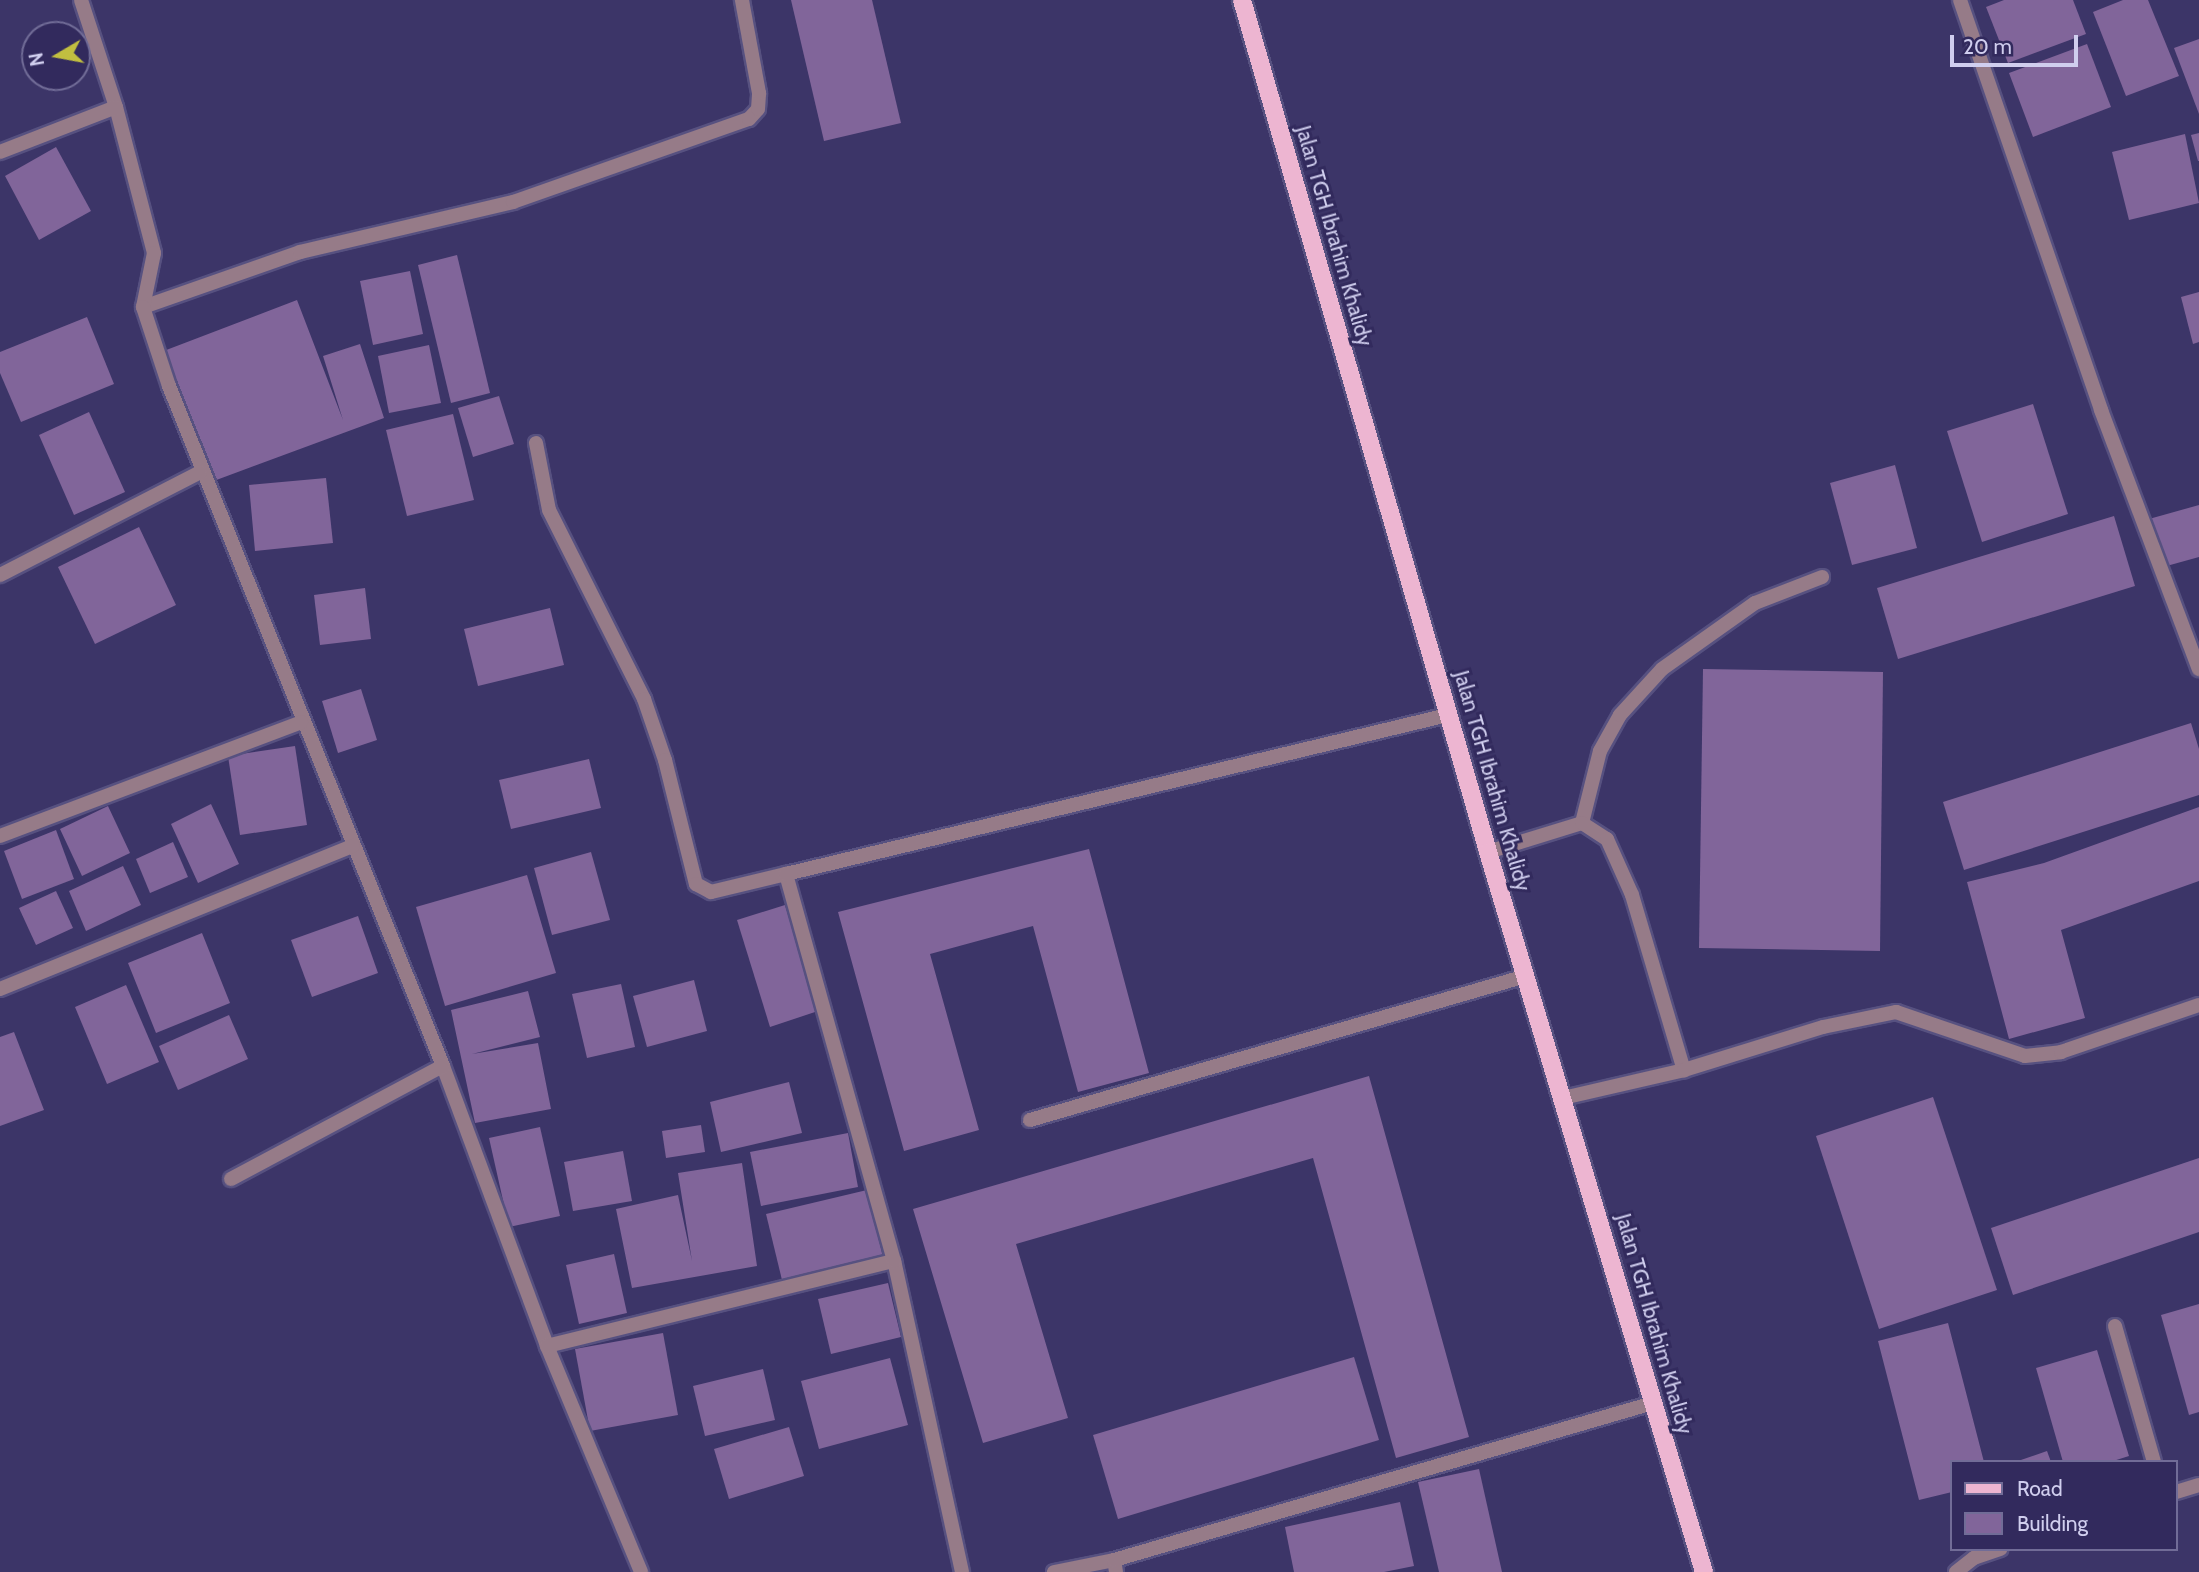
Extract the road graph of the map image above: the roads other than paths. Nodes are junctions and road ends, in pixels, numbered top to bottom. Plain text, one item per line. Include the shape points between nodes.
1 (81, 0) edge
2 (742, 0) edge
3 (1242, 0) edge
4 (1960, 0) edge
5 (116, 107) junction
6 (0, 152) edge
7 (143, 307) junction
8 (536, 443) dead end
9 (200, 472) junction
10 (0, 575) edge
11 (1822, 577) dead end
12 (2199, 669) edge
13 (1448, 715) junction
14 (301, 722) junction
15 (1582, 823) junction
16 (0, 836) edge
17 (353, 846) junction
18 (1488, 852) junction
19 (786, 874) junction
20 (1526, 976) junction
21 (0, 989) edge
22 (2199, 1005) edge
23 (443, 1066) junction
24 (1684, 1070) junction
25 (1563, 1098) junction
26 (1030, 1120) dead end
27 (231, 1179) dead end
28 (894, 1261) junction
29 (2115, 1326) dead end
30 (547, 1346) junction
31 (1653, 1403) junction
32 (2153, 1460) edge
33 (2199, 1485) edge
34 (2178, 1491) edge
35 (1994, 1551) edge
36 (1115, 1566) edge
37 (641, 1572) edge
38 (962, 1572) edge
39 (1054, 1572) edge
40 (1704, 1572) edge
41 (1956, 1572) edge

1 - 5 street
2 - 7 street via 759,93 758,109 749,119 513,202 300,252
3 - 13 main road, Jalan TGH Ibrahim Khalidy
4 - 12 street via 2101,410
5 - 6 street
5 - 7 street via 155,253
7 - 9 street
8 - 19 street via 549,510 645,699 696,884 711,892
9 - 10 street
9 - 14 street
11 - 15 street via 1755,603 1662,669 1620,716 1600,751
13 - 18 main road, Jalan TGH Ibrahim Khalidy
13 - 19 street
14 - 16 street
14 - 17 street
15 - 18 street
15 - 24 street via 1607,839 1632,895
17 - 21 street
17 - 23 street
18 - 20 main road, Jalan TGH Ibrahim Khalidy
19 - 28 street
20 - 25 main road, Jalan TGH Ibrahim Khalidy
20 - 26 street
22 - 24 street via 2060,1052 2025,1056 1896,1012 1823,1027
23 - 27 street
23 - 30 street
24 - 25 street
25 - 31 main road, Jalan TGH Ibrahim Khalidy
28 - 30 street
28 - 38 street
29 - 32 street
30 - 37 street
31 - 36 street
31 - 40 main road, Jalan TGH Ibrahim Khalidy
33 - 34 street
35 - 41 street
36 - 39 street

